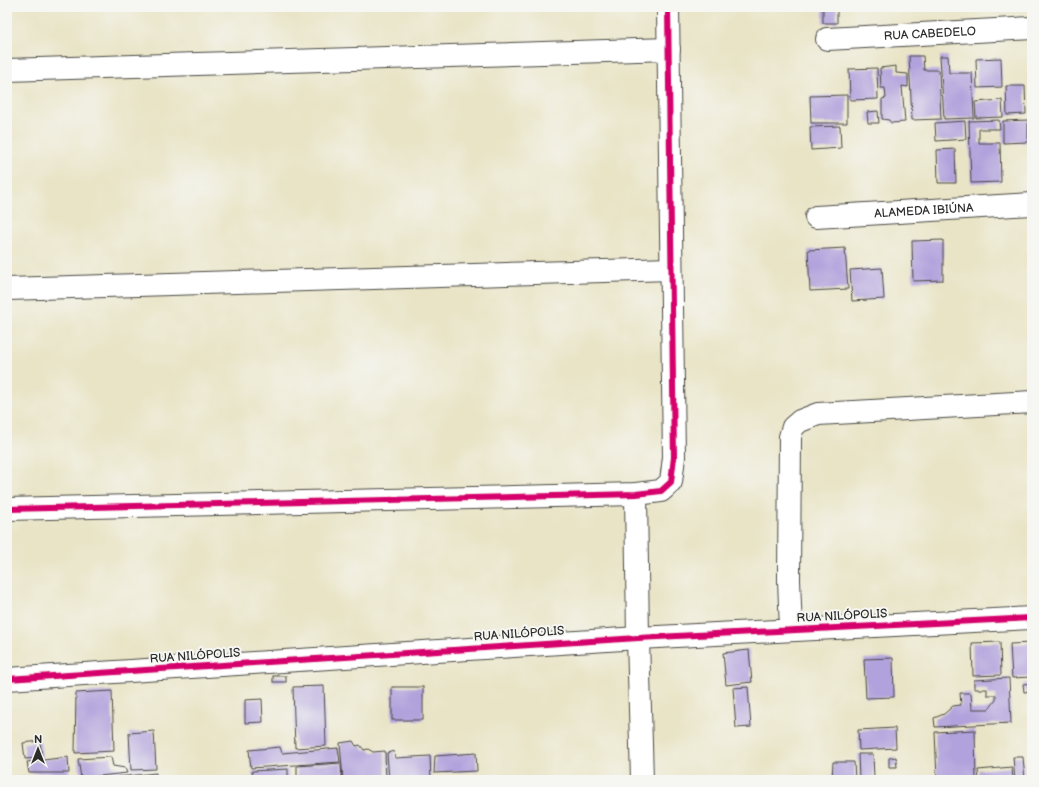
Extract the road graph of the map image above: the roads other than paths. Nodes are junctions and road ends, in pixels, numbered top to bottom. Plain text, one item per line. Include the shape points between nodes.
1 (668, 7) edge
2 (1032, 28) edge
3 (827, 39) dead end
4 (669, 48) junction
5 (7, 70) edge
6 (1032, 204) edge
7 (816, 216) dead end
8 (671, 269) junction
9 (7, 289) edge
10 (1032, 402) edge
11 (636, 494) junction
12 (7, 509) edge
13 (1032, 618) edge
14 (791, 630) junction
15 (638, 638) junction
16 (7, 679) edge
17 (642, 780) edge

1 - 4 street
2 - 3 street, RUA CABEDELO
4 - 5 street
4 - 8 street
6 - 7 street, ALAMEDA IBIÚNA
8 - 9 street
8 - 11 street via 674,457 671,482 661,491
10 - 14 street via 818,414 800,421 793,427 790,437
11 - 12 street
11 - 15 street
13 - 14 street, RUA NILÓPOLIS
14 - 15 street, RUA NILÓPOLIS
15 - 16 street, RUA NILÓPOLIS
15 - 17 street

